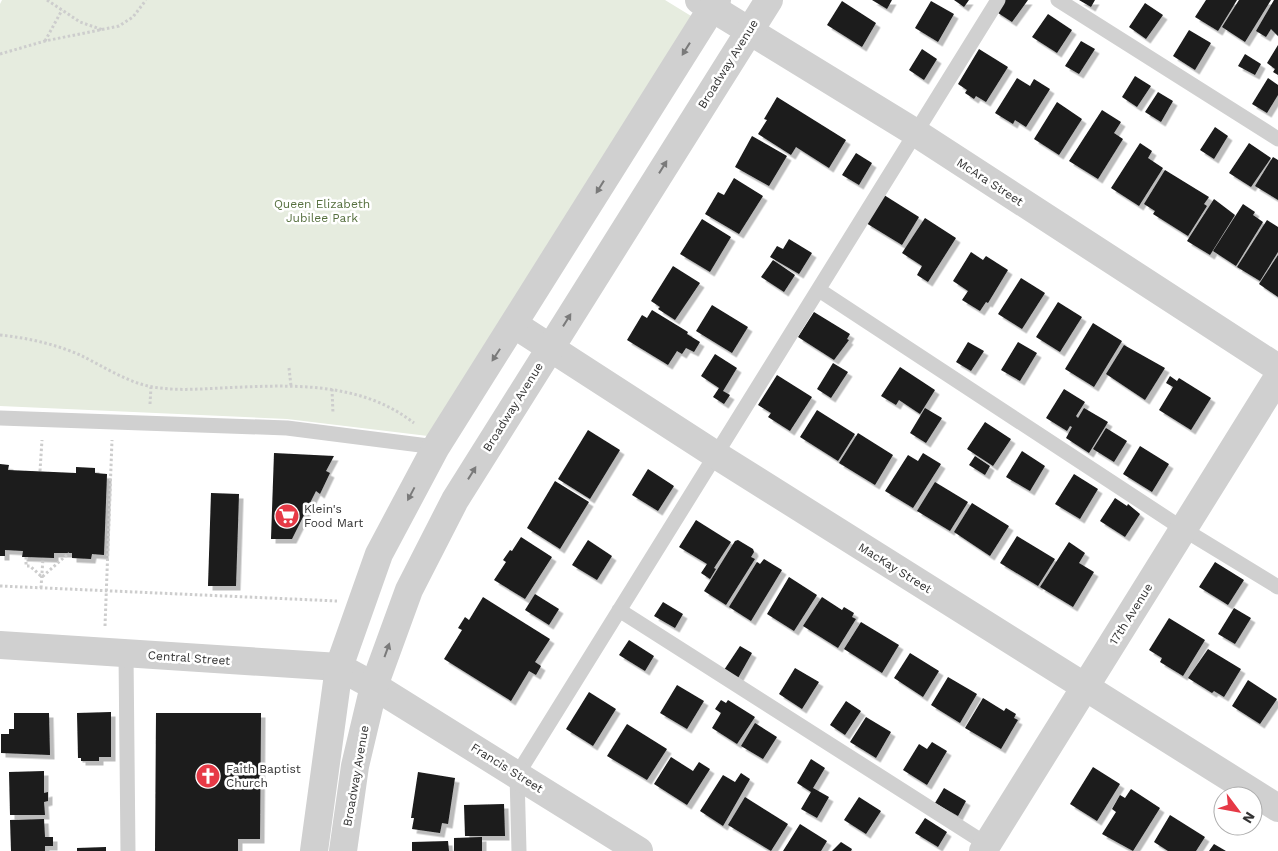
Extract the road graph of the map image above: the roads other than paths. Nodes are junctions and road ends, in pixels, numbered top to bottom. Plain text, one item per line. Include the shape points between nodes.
1 (769, 0) edge
2 (998, 0) edge
3 (1058, 0) edge
4 (709, 3) edge
5 (749, 31) junction
6 (916, 133) junction
7 (1278, 140) edge
8 (819, 290) junction
9 (514, 325) junction
10 (550, 347) junction
11 (1278, 368) edge
12 (1278, 377) edge
13 (0, 418) edge
14 (436, 447) junction
15 (716, 455) junction
16 (1183, 529) junction
17 (1278, 587) edge
18 (620, 610) junction
19 (0, 646) edge
20 (115, 653) junction
21 (339, 667) junction
22 (374, 686) junction
23 (1085, 688) junction
24 (517, 775) junction
25 (1278, 808) edge
26 (989, 849) edge
27 (128, 851) edge
28 (314, 851) edge
29 (343, 851) edge
30 (519, 851) edge
31 (639, 851) edge

1 - 5 street, Broadway Avenue
2 - 6 lane
3 - 7 lane
4 - 5 street, McAra Street
4 -> 9 street
5 - 6 street, McAra Street
10 -> 5 street, Broadway Avenue
6 - 8 lane
6 - 11 street, McAra Street
8 - 15 lane
8 - 16 lane
9 - 10 street, MacKay Street
9 -> 14 street
10 - 15 street, MacKay Street
22 -> 10 street, Broadway Avenue via 409,590 451,508
12 - 16 street, 17th Avenue
13 - 14 lane via 287,428
14 -> 21 street via 379,554
15 - 18 lane
15 - 23 street, MacKay Street
16 - 17 lane
16 - 23 street, 17th Avenue
18 - 24 lane
18 - 26 lane
19 - 20 street, Central Street
20 - 21 street, Central Street
20 - 27 lane
21 - 22 street, Central Street
21 - 28 street
22 - 24 street, Francis Street
22 - 29 street, Broadway Avenue via 355,766
23 - 25 street, MacKay Street
23 - 26 street, 17th Avenue
24 - 30 lane
24 - 31 street, Francis Street

